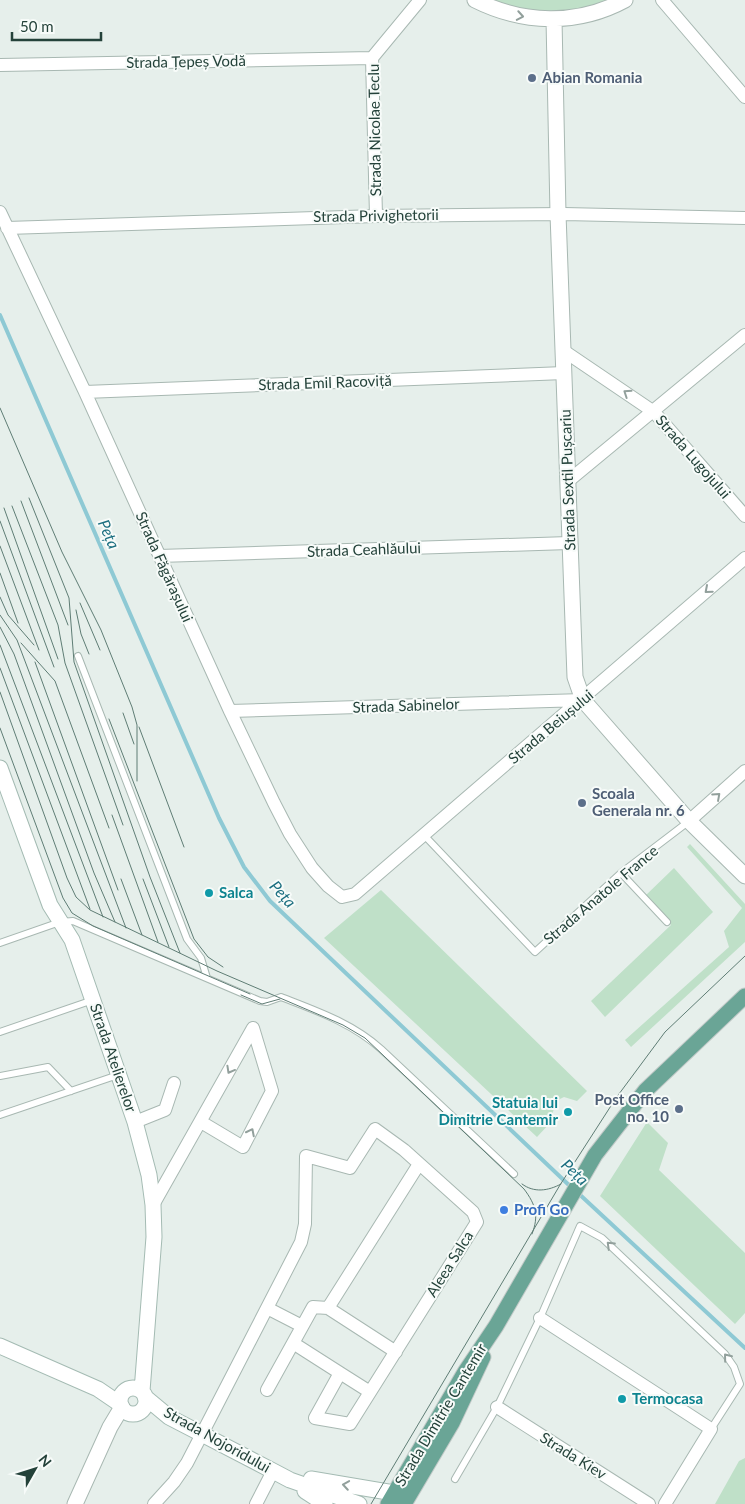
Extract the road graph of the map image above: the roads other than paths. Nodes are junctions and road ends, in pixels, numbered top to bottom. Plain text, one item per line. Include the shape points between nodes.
1 (420, 0) edge
2 (475, 0) edge
3 (625, 0) edge
4 (662, 0) edge
5 (554, 19) junction
6 (372, 58) junction
7 (0, 65) edge
8 (745, 97) edge
9 (0, 212) edge
10 (558, 214) junction
11 (376, 216) junction
12 (745, 218) edge
13 (7, 228) junction
14 (745, 335) edge
15 (564, 351) junction
16 (564, 373) junction
17 (85, 392) junction
18 (654, 412) junction
19 (568, 482) junction
20 (745, 516) edge
21 (570, 543) junction
22 (159, 556) junction
23 (745, 558) edge
24 (78, 656) dead end
25 (583, 700) junction
26 (230, 711) junction
27 (0, 768) edge
28 (745, 771) edge
29 (689, 821) junction
30 (423, 834) junction
31 (621, 874) junction
32 (745, 876) edge
33 (355, 894) joint
34 (60, 922) junction
35 (667, 922) dead end
36 (0, 943) edge
37 (207, 978) junction
38 (744, 996) edge
39 (93, 1000) junction
40 (0, 1032) edge
41 (119, 1074) junction
42 (0, 1076) edge
43 (174, 1083) dead end
44 (71, 1091) junction
45 (0, 1115) edge
46 (135, 1122) junction
47 (201, 1122) junction
48 (419, 1164) junction
49 (514, 1174) dead end
50 (153, 1205) junction
51 (267, 1308) junction
52 (328, 1308) junction
53 (540, 1318) junction
54 (302, 1326) junction
55 (293, 1343) junction
56 (0, 1346) edge
57 (396, 1352) junction
58 (340, 1373) junction
59 (267, 1390) dead end
60 (370, 1392) junction
61 (132, 1401) junction
62 (497, 1407) junction
63 (711, 1429) junction
64 (201, 1433) junction
65 (273, 1472) junction
66 (290, 1480) junction
67 (455, 1480) dead end
68 (402, 1501) edge
69 (75, 1504) edge
70 (154, 1504) edge
71 (256, 1504) edge
72 (325, 1504) edge
73 (359, 1504) edge
74 (649, 1504) edge
75 (665, 1504) edge

1 - 6 street, Strada Nicolae Teclu
2 -> 5 street via 513,15
3 - 5 street via 590,14
4 - 8 street
5 - 10 street, Strada Sextil Pușcariu
6 - 7 street, Strada Țepeș Vodă
6 - 11 street, Strada Nicolae Teclu
9 - 13 street, Strada Făgărașului
10 - 11 street, Strada Privighetorii
10 - 12 street, Strada Privighetorii
10 - 15 street, Strada Sextil Pușcariu
11 - 13 street, Strada Privighetorii
13 - 17 street, Strada Făgărașului
14 - 18 street
15 - 16 street, Strada Sextil Pușcariu
18 -> 15 street, Strada Lugojului
16 - 17 street, Strada Emil Racoviță
16 - 19 street, Strada Sextil Pușcariu
17 - 22 street, Strada Făgărașului
18 - 19 street
18 - 20 street, Strada Lugojului
19 - 21 street, Strada Sextil Pușcariu
21 - 22 street, Strada Ceahlăului
21 - 25 street, Strada Sextil Pușcariu via 575,677
22 - 26 street, Strada Făgărașului
23 -> 25 street, Strada Beiușului
24 - 37 lane via 187,939 201,958
25 - 26 street, Strada Sabinelor
25 - 29 street, Strada Sextil Pușcariu
25 - 30 street, Strada Beiușului
26 - 33 street, Strada Făgărașului via 300,852 335,892 342,897
27 - 34 street, Strada Atelierelor via 50,905
29 -> 28 street, Strada Anatole France
29 - 31 lane, Strada Anatole France
29 - 32 street, Strada Sextil Pușcariu
30 - 31 lane, Strada Anatole France via 535,952
30 - 33 street, Strada Beiușului
31 - 35 lane
34 - 36 lane
34 - 37 lane via 73,921 85,925
34 - 39 street, Strada Atelierelor via 72,940
37 - 49 lane via 264,1002 281,996 356,1029 382,1049
38 - 68 main road, Strada Dimitrie Cantemir via 645,1091 595,1155 496,1326 474,1379
39 - 40 lane
39 - 41 street, Strada Atelierelor
41 - 44 lane
41 - 46 street, Strada Atelierelor
42 - 44 lane via 48,1067
43 - 46 street via 166,1110
44 - 45 lane
46 - 50 street, Strada Atelierelor
47 -> 47 street via 244,1147 272,1091 254,1028
47 - 50 street
48 - 51 street, Aleea Salca via 375,1130 350,1168 306,1156 304,1232
48 - 52 street
48 - 57 street, Aleea Salca via 474,1212 477,1222
50 - 61 street, Strada Atelierelor via 154,1237 144,1364
51 - 54 street
51 - 64 street, Aleea Salca
52 - 54 street via 313,1307
52 - 57 street
53 - 62 lane
53 - 63 street
63 -> 53 lane via 740,1384 734,1367 725,1354 602,1238 580,1226
54 - 55 street
55 - 58 street
55 - 59 street
56 - 61 street
57 - 60 street, Aleea Salca
58 - 60 street
58 - 60 street, Aleea Salca via 314,1418 350,1424
61 - 64 street, Strada Nojoridului
61 - 69 street via 110,1427
62 - 67 lane
62 - 74 street, Strada Kiev
63 - 75 street
64 - 65 street, Strada Nojoridului
64 - 70 street, Aleea Salca via 179,1476
65 - 66 street, Strada Nojoridului
65 - 71 street
68 -> 66 street, Strada Nojoridului via 308,1479
66 - 72 street
66 - 73 street, Strada Nojoridului

